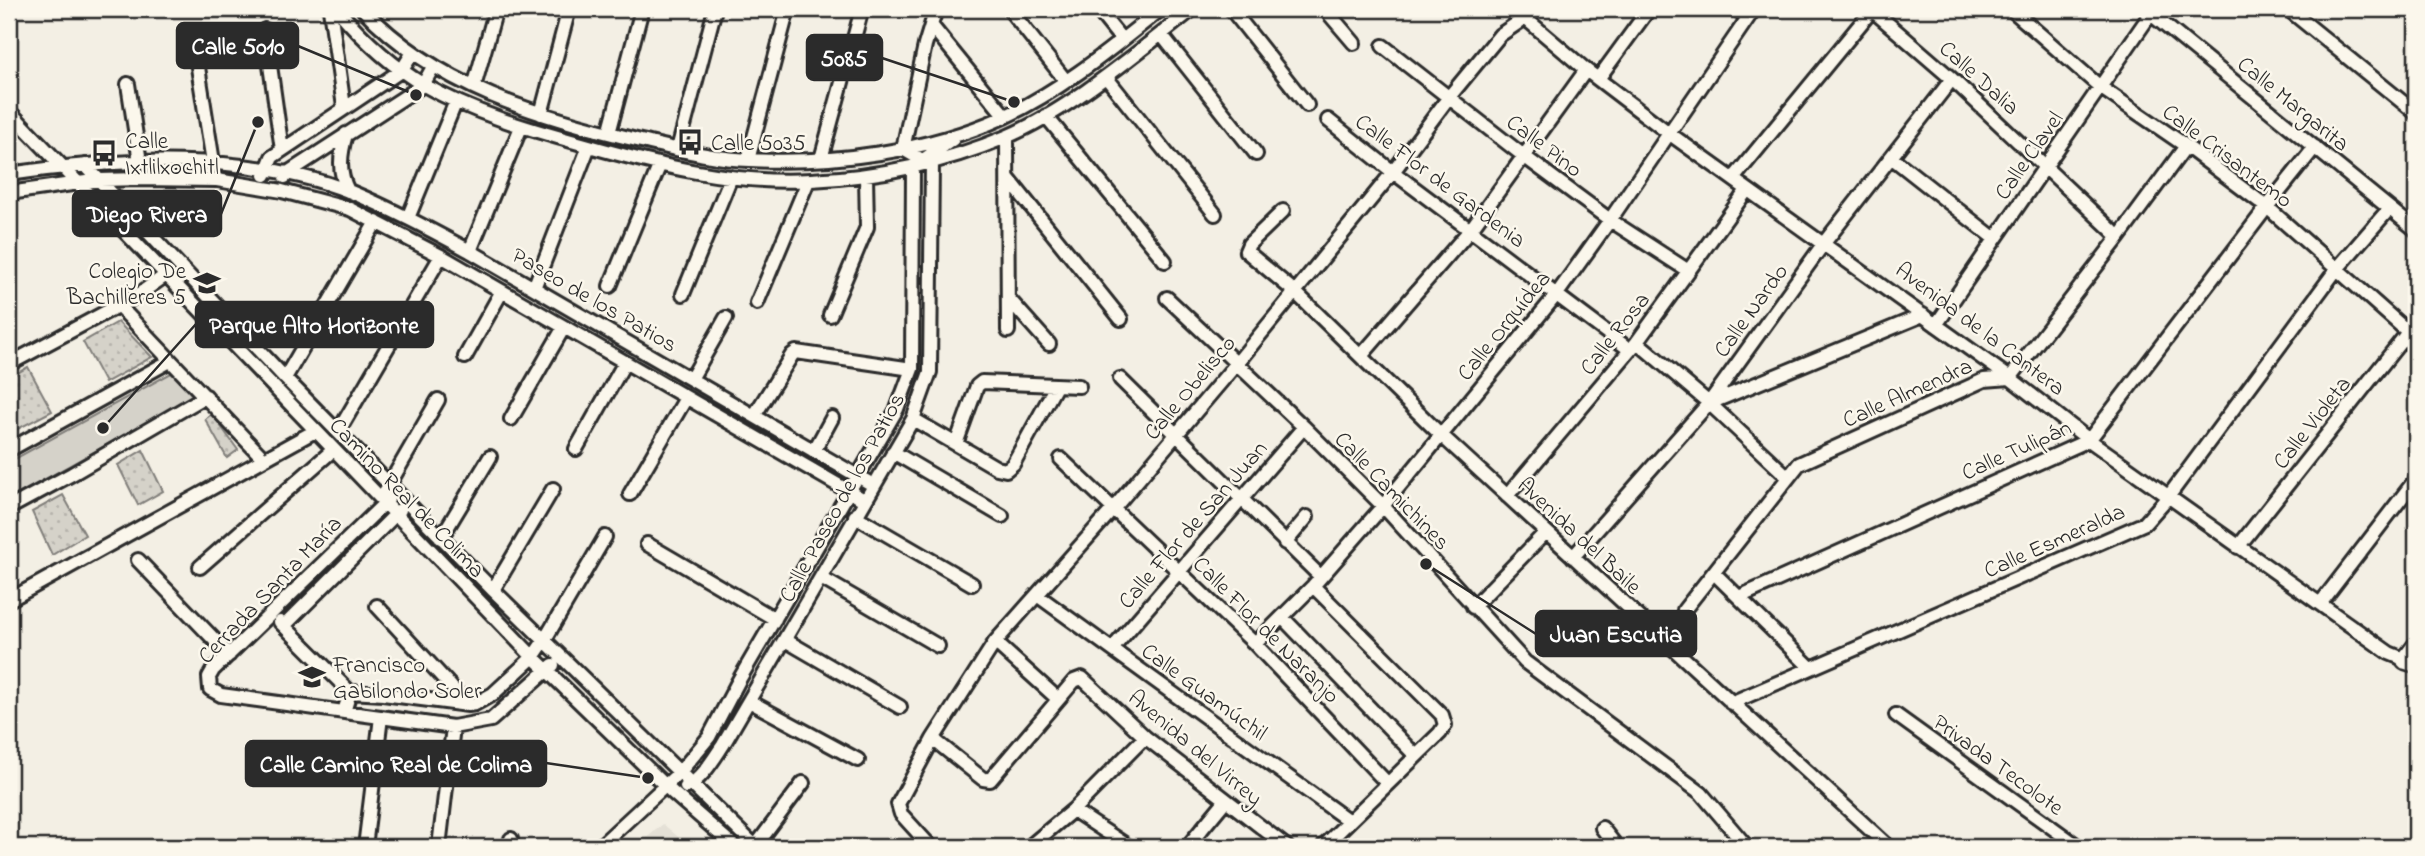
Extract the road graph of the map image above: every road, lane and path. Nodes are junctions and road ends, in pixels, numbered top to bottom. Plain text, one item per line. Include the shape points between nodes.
1 (330, 9) edge
2 (337, 9) edge
3 (363, 9) edge
4 (496, 9) edge
5 (569, 9) edge
6 (642, 9) edge
7 (715, 9) edge
8 (788, 9) edge
9 (862, 9) edge
10 (936, 9) edge
11 (1009, 9) edge
12 (1097, 9) edge
13 (1161, 9) edge
14 (1193, 9) edge
15 (1231, 9) edge
16 (1325, 9) edge
17 (1649, 9) edge
18 (1736, 9) edge
19 (1871, 9) edge
20 (2011, 9) edge
21 (2288, 9) edge
22 (2150, 10) edge
23 (1529, 13) edge
24 (1751, 13) edge
25 (931, 25) junction
26 (265, 30) dead end
27 (1161, 34) junction
28 (1122, 40) junction
29 (194, 42) dead end
30 (1354, 43) dead end
31 (1383, 46) dead end
32 (412, 54) junction
33 (433, 67) junction
34 (402, 70) junction
35 (1586, 70) junction
36 (1105, 77) junction
37 (1598, 79) junction
38 (1952, 79) junction
39 (1066, 81) junction
40 (128, 84) dead end
41 (423, 85) junction
42 (474, 87) junction
43 (2100, 87) junction
44 (1449, 97) junction
45 (456, 101) junction
46 (1307, 105) dead end
47 (344, 107) junction
48 (9, 111) edge
49 (2416, 113) edge
50 (541, 114) junction
51 (1005, 116) junction
52 (1046, 116) junction
53 (1328, 120) dead end
54 (521, 127) junction
55 (962, 132) junction
56 (609, 133) junction
57 (346, 134) junction
58 (1670, 134) junction
59 (1007, 137) junction
60 (589, 146) junction
61 (2186, 146) junction
62 (2315, 147) junction
63 (678, 149) junction
64 (903, 149) junction
65 (282, 150) junction
66 (1256, 154) dead end
67 (1525, 157) junction
68 (1891, 157) junction
69 (821, 159) junction
70 (748, 160) junction
71 (140, 162) junction
72 (214, 162) junction
73 (922, 163) junction
74 (660, 164) junction
75 (85, 165) junction
76 (60, 166) junction
77 (2045, 167) junction
78 (266, 170) junction
79 (1393, 173) junction
80 (9, 174) edge
81 (286, 174) junction
82 (866, 176) junction
83 (731, 177) junction
84 (1008, 178) junction
85 (1733, 179) junction
86 (100, 180) junction
87 (808, 181) junction
88 (75, 182) junction
89 (263, 187) junction
90 (1747, 190) junction
91 (282, 191) junction
92 (348, 191) junction
93 (9, 192) edge
94 (2267, 207) junction
95 (2389, 209) junction
96 (1283, 211) dead end
97 (1215, 214) dead end
98 (408, 218) junction
99 (1610, 220) junction
100 (376, 222) junction
101 (1471, 229) junction
102 (2416, 230) edge
103 (2119, 237) junction
104 (1995, 239) junction
105 (1824, 243) junction
106 (470, 251) junction
107 (441, 256) junction
108 (1166, 261) dead end
109 (1688, 270) junction
110 (2336, 270) junction
111 (166, 275) junction
112 (194, 280) junction
113 (610, 286) dead end
114 (534, 288) junction
115 (181, 291) junction
116 (502, 291) junction
117 (1295, 292) junction
118 (683, 294) dead end
119 (1557, 294) junction
120 (1008, 298) junction
121 (1167, 298) dead end
122 (757, 303) dead end
123 (118, 305) junction
124 (830, 315) dead end
125 (1923, 315) junction
126 (726, 318) dead end
127 (1121, 319) dead end
128 (1936, 325) junction
129 (564, 327) junction
130 (1008, 331) dead end
131 (2414, 331) edge
132 (1049, 344) dead end
133 (1634, 346) junction
134 (1362, 356) junction
135 (464, 357) dead end
136 (170, 360) junction
137 (625, 362) junction
138 (1237, 363) junction
139 (9, 364) edge
140 (912, 369) junction
141 (285, 378) junction
142 (2010, 378) junction
143 (691, 379) junction
144 (1120, 380) dead end
145 (1056, 386) junction
146 (1079, 386) dead end
147 (205, 396) junction
148 (686, 398) junction
149 (438, 400) dead end
150 (1709, 403) junction
151 (754, 416) junction
152 (832, 418) dead end
153 (511, 419) dead end
154 (913, 419) junction
155 (1304, 427) junction
156 (315, 431) junction
157 (338, 432) junction
158 (1440, 434) junction
159 (1176, 435) junction
160 (2089, 440) junction
161 (956, 444) junction
162 (576, 449) dead end
163 (9, 450) edge
164 (333, 450) junction
165 (814, 451) junction
166 (893, 452) junction
167 (489, 457) dead end
168 (1061, 458) dead end
169 (264, 459) junction
170 (857, 476) junction
171 (1788, 477) junction
172 (2416, 479) edge
173 (873, 485) junction
174 (393, 488) junction
175 (553, 489) dead end
176 (849, 491) junction
177 (630, 494) dead end
178 (1507, 496) junction
179 (2168, 497) junction
180 (864, 500) junction
181 (382, 501) junction
182 (1241, 501) junction
183 (407, 503) junction
184 (1383, 506) junction
185 (9, 508) edge
186 (1114, 508) junction
187 (396, 515) junction
188 (855, 516) junction
189 (1002, 516) dead end
190 (1307, 517) dead end
191 (1546, 532) junction
192 (605, 537) dead end
193 (441, 538) junction
194 (1285, 543) junction
195 (648, 544) dead end
196 (2238, 547) junction
197 (1573, 557) junction
198 (138, 560) dead end
199 (200, 567) dead end
200 (1180, 571) junction
201 (1715, 574) junction
202 (821, 578) junction
203 (1317, 582) junction
204 (972, 584) dead end
205 (493, 590) junction
206 (1037, 595) junction
207 (1739, 597) junction
208 (9, 600) edge
209 (2320, 604) junction
210 (377, 606) dead end
211 (1473, 607) junction
212 (1684, 610) dead end
213 (272, 614) junction
214 (1282, 617) junction
215 (775, 618) junction
216 (284, 626) junction
217 (785, 640) junction
218 (544, 641) junction
219 (995, 642) junction
220 (1255, 644) junction
221 (938, 646) dead end
222 (1112, 649) junction
223 (229, 655) junction
224 (2413, 656) edge
225 (533, 657) junction
226 (561, 657) junction
227 (1811, 668) junction
228 (547, 670) junction
229 (350, 692) junction
230 (1058, 699) junction
231 (749, 701) junction
232 (1731, 703) junction
233 (468, 705) junction
234 (900, 707) dead end
235 (344, 712) junction
236 (1896, 715) dead end
237 (381, 717) junction
238 (453, 727) junction
239 (1145, 737) junction
240 (933, 740) junction
241 (1416, 756) junction
242 (858, 760) dead end
243 (679, 773) junction
244 (803, 783) dead end
245 (1387, 783) junction
246 (691, 785) junction
247 (668, 789) junction
248 (1225, 801) junction
249 (1073, 810) junction
250 (1349, 821) junction
251 (1602, 828) dead end
252 (365, 847) edge
253 (439, 847) edge
254 (598, 847) edge
255 (735, 847) edge
256 (755, 847) edge
257 (931, 847) edge
258 (1029, 847) edge
259 (1129, 847) edge
260 (1187, 847) edge
261 (1287, 847) edge
262 (1323, 847) edge
263 (1617, 847) edge
264 (1747, 847) edge
265 (1889, 847) edge
266 (2079, 847) edge

1 - 47 street
2 - 34 street via 358,34
3 - 32 street
4 - 42 street
5 - 50 street
6 - 56 street
7 - 63 street
8 - 70 street
9 - 69 street
10 - 25 street
11 - 39 street
12 - 28 street
13 - 28 street
14 - 27 street
15 - 46 street
16 - 30 street
17 - 37 street
18 - 24 street
19 - 38 street, Calle Dalia
19 - 85 street
20 - 43 street, Calle Crisantemo
21 - 49 street
22 - 43 street, Calle Clavel
22 - 62 street, Calle Margarita
23 - 35 street, Avenida de la Cantera
23 - 44 street, Calle Obelisco via 1500,35
24 - 58 street, Calle Orquídea
25 - 51 street
25 - 64 street
26 - 65 street
27 - 36 street
27 - 66 street
28 - 39 street
29 - 72 street
31 - 44 street, Calle Pino
32 - 33 street
32 - 34 street
33 - 41 street
33 - 42 street
34 - 41 street
34 - 47 street
35 - 37 street, Avenida de la Cantera
35 - 67 street
36 - 52 street
36 - 97 street
37 - 58 street, Avenida de la Cantera
38 - 68 street, Calle Nardo
38 - 77 street, Calle Dalia
39 - 51 street
40 - 71 street
41 - 45 street
41 - 57 street
42 - 50 street
43 - 61 street, Calle Crisantemo
43 - 77 street, Calle Clavel
44 - 67 street, Calle Pino
44 - 79 street, Calle Obelisco
45 - 54 street
45 - 98 street
47 - 65 street
48 - 76 street, Camino Real de Colima
50 - 56 street
51 - 55 street
52 - 59 street
52 - 108 street
53 - 79 street, Calle Flor de Gardenia
54 - 60 street
54 - 106 street
55 - 64 street
55 - 73 street
56 - 63 street
57 - 81 street
57 - 92 street via 340,160
58 - 85 street, Avenida de la Cantera
58 - 99 street, Calle Orquídea
59 - 73 street
59 - 84 street
60 - 74 street
60 - 114 street
61 - 94 street, Calle Crisantemo
61 - 103 street
62 - 94 street, Calle Tulipán
62 - 95 street, Calle Margarita
63 - 70 street
64 - 69 street
64 - 73 street
65 - 78 street via 269,160
67 - 99 street, Calle Pino
67 - 101 street
68 - 104 street
68 - 105 street, Calle Nardo
69 - 70 street
71 - 72 street, Paseo de los Patios
71 - 75 street, Paseo de los Patios
72 - 78 street, Paseo de los Patios
73 - 82 street
73 - 140 street, Calle Paseo de los Patios
73 - 154 street, Calle Paseo de los Patios via 930,372
74 - 83 street
74 - 113 street
75 - 76 street, Paseo de los Patios
75 - 86 street, Camino Real de Colima
76 - 80 street, Paseo de los Patios
76 - 88 street, Camino Real de Colima
77 - 103 street, Calle Dalia
77 - 104 street, Calle Clavel
78 - 81 street, Paseo de los Patios
78 - 89 street
79 - 101 street, Calle Flor de Gardenia
79 - 117 street, Calle Obelisco
81 - 91 street
81 - 92 street, Paseo de los Patios
82 - 87 street
82 - 124 street via 867,226
83 - 87 street
83 - 118 street
84 - 120 street
84 - 127 street
85 - 90 street, Avenida de la Cantera
86 - 88 street, Paseo de los Patios
86 - 89 street, Paseo de los Patios via 217,180
86 - 112 street, Camino Real de Colima
87 - 122 street
88 - 93 street, Paseo de los Patios
88 - 111 street, Camino Real de Colima
89 - 91 street, Paseo de los Patios
90 - 105 street, Avenida de la Cantera
90 - 109 street, Calle Rosa
91 - 100 street, Paseo de los Patios via 349,209
92 - 98 street, Paseo de los Patios
94 - 110 street, Calle Crisantemo
94 - 160 street, Calle Tulipán
95 - 102 street, Calle Margarita
95 - 110 street, Calle Esmeralda
96 - 117 street, Avenida del Baile via 1246,251
98 - 106 street, Paseo de los Patios
99 - 109 street, Calle Pino
99 - 119 street, Calle Orquídea
100 - 107 street, Paseo de los Patios
100 - 141 street
101 - 119 street, Calle Flor de Gardenia
101 - 134 street
103 - 142 street
104 - 128 street, Calle Clavel
105 - 125 street, Avenida de la Cantera
105 - 150 street, Calle Nardo
106 - 114 street, Paseo de los Patios
107 - 116 street, Paseo de los Patios
107 - 157 street
109 - 133 street, Calle Rosa
110 - 131 street, Calle Crisantemo
110 - 179 street, Calle Esmeralda
111 - 115 street, Camino Real de Colima
111 - 123 street
112 - 115 street
112 - 141 street, Camino Real de Colima
114 - 143 street, Paseo de los Patios
115 - 156 street, Camino Real de Colima
116 - 129 street, Paseo de los Patios
116 - 135 street
117 - 134 street, Avenida del Baile
117 - 138 street, Calle Obelisco
119 - 133 street, Calle Flor de Gardenia
119 - 158 street, Calle Orquídea
120 - 130 street
120 - 132 street
121 - 138 street, Calle Camichines
123 - 136 street
123 - 139 street
125 - 128 street, Avenida de la Cantera
125 - 150 street
126 - 143 street
128 - 142 street, Avenida de la Cantera
129 - 137 street, Paseo de los Patios
129 - 153 street
131 - 196 street, Calle Violeta
133 - 150 street, Calle Flor de Gardenia
133 - 178 street, Calle Rosa
134 - 158 street, Avenida del Baile
136 - 147 street
136 - 163 street
137 - 148 street, Paseo de los Patios
137 - 162 street
138 - 155 street, Calle Camichines
138 - 159 street, Calle Obelisco
140 - 151 street via 796,352
140 - 170 street, Calle Paseo de los Patios via 897,409
141 - 157 street, Camino Real de Colima
142 - 160 street, Avenida de la Cantera
142 - 171 street, Calle Almendra via 1984,380 1799,464
143 - 151 street, Paseo de los Patios
144 - 159 street
145 - 146 street
145 - 161 street via 979,383
145 - 161 street via 1006,470
147 - 169 street
147 - 185 street
148 - 176 street, Paseo de los Patios
148 - 177 street
149 - 174 street, Cerrada Santa María
150 - 171 street, Calle Flor de Gardenia
150 - 197 street, Calle Nardo
151 - 165 street, Paseo de los Patios
152 - 165 street
154 - 161 street
154 - 166 street, Calle Paseo de los Patios
155 - 182 street, Calle Flor de San Juan
155 - 184 street, Calle Camichines
156 - 164 street, Camino Real de Colima
156 - 169 street
157 - 174 street, Camino Real de Colima
158 - 178 street, Avenida del Baile
158 - 184 street, Calle Orquídea
159 - 182 street
159 - 186 street, Calle Obelisco
160 - 179 street, Avenida de la Cantera
160 - 207 street, Calle Tulipán
164 - 181 street, Camino Real de Colima
164 - 199 street
165 - 170 street, Paseo de los Patios
166 - 173 street, Calle Paseo de los Patios
166 - 189 street
167 - 193 street
168 - 186 street, Calle Flor de Naranjo
169 - 208 street
170 - 173 street, Paseo de los Patios
170 - 176 street, Calle Paseo de los Patios
171 - 201 street, Calle Almendra
172 - 209 street
173 - 180 street, Calle Paseo de los Patios
174 - 181 street, Cerrada Santa María
174 - 183 street, Camino Real de Colima
175 - 205 street
176 - 180 street, Paseo de los Patios
176 - 215 street, Calle Paseo de los Patios
178 - 191 street, Avenida del Baile
179 - 196 street, Avenida de la Cantera
179 - 227 street, Calle Esmeralda via 2138,527
180 - 188 street, Calle Paseo de los Patios
181 - 187 street, Camino Real de Colima
181 - 213 street, Cerrada Santa María
182 - 194 street
182 - 200 street, Calle Flor de San Juan
183 - 187 street, Cerrada Santa María
183 - 193 street, Camino Real de Colima
184 - 203 street, Calle Orquídea
184 - 211 street, Calle Camichines
186 - 200 street, Calle Flor de Naranjo
186 - 206 street, Calle Obelisco
187 - 216 street, Cerrada Santa María
187 - 225 street, Camino Real de Colima
188 - 202 street, Calle Paseo de los Patios
188 - 204 street
190 - 194 street
191 - 197 street, Avenida del Baile
191 - 211 street
192 - 218 street
193 - 205 street, Camino Real de Colima
194 - 203 street
195 - 215 street
196 - 209 street, Avenida de la Cantera
197 - 232 street, Avenida del Baile
198 - 223 street
200 - 220 street, Calle Flor de Naranjo
200 - 222 street, Calle Flor de San Juan
201 - 207 street
201 - 212 street, Calle Almendra
202 - 217 street, Calle Paseo de los Patios
202 - 221 street
203 - 214 street, Calle Orquídea
203 - 241 street via 1441,715 1445,725
205 - 218 street, Camino Real de Colima
206 - 219 street, Calle Obelisco
206 - 222 street, Calle Guamúchil
207 - 227 street
209 - 224 street, Avenida de la Cantera via 2389,653
210 - 233 street
211 - 264 street, Calle Camichines via 1525,662 1708,799
213 - 216 street
213 - 223 street, Cerrada Santa María
214 - 220 street, Calle Orquídea
214 - 241 street
215 - 243 street, Calle Paseo de los Patios via 709,737
216 - 229 street
217 - 231 street, Calle Paseo de los Patios
217 - 234 street
218 - 225 street
218 - 226 street, Camino Real de Colima
219 - 230 street
219 - 240 street, Calle Obelisco
220 - 245 street, Calle Flor de Naranjo
222 - 250 street, Calle Guamúchil
223 - 235 street, Cerrada Santa María via 209,677 210,689
225 - 228 street, Camino Real de Colima
225 - 233 street via 493,694
226 - 228 street, Cerrada Santa María
226 - 243 street, Camino Real de Colima
227 - 232 street, Calle Esmeralda
228 - 238 street, Cerrada Santa María via 491,720
228 - 247 street, Camino Real de Colima
229 - 233 street
229 - 235 street
230 - 239 street, Avenida del Virrey via 1079,678 1086,680
230 - 240 street via 990,780
231 - 242 street
231 - 246 street, Calle Paseo de los Patios via 709,766
232 - 265 street, Avenida del Baile
235 - 237 street, Cerrada Santa María
236 - 266 street, Privada Tecolote
237 - 238 street, Cerrada Santa María
237 - 252 street
238 - 253 street
239 - 248 street, Avenida del Virrey
239 - 249 street
240 - 257 street, Calle Obelisco via 898,808
241 - 245 street
243 - 246 street, Camino Real de Colima
243 - 247 street, Calle Paseo de los Patios
244 - 256 street
245 - 250 street
246 - 247 street, Calle Paseo de los Patios
246 - 256 street, Camino Real de Colima
247 - 254 street, Calle Paseo de los Patios via 655,795
247 - 255 street, Camino Real de Colima
248 - 260 street
248 - 261 street, Avenida del Virrey
249 - 258 street
249 - 259 street
250 - 262 street
251 - 263 street

